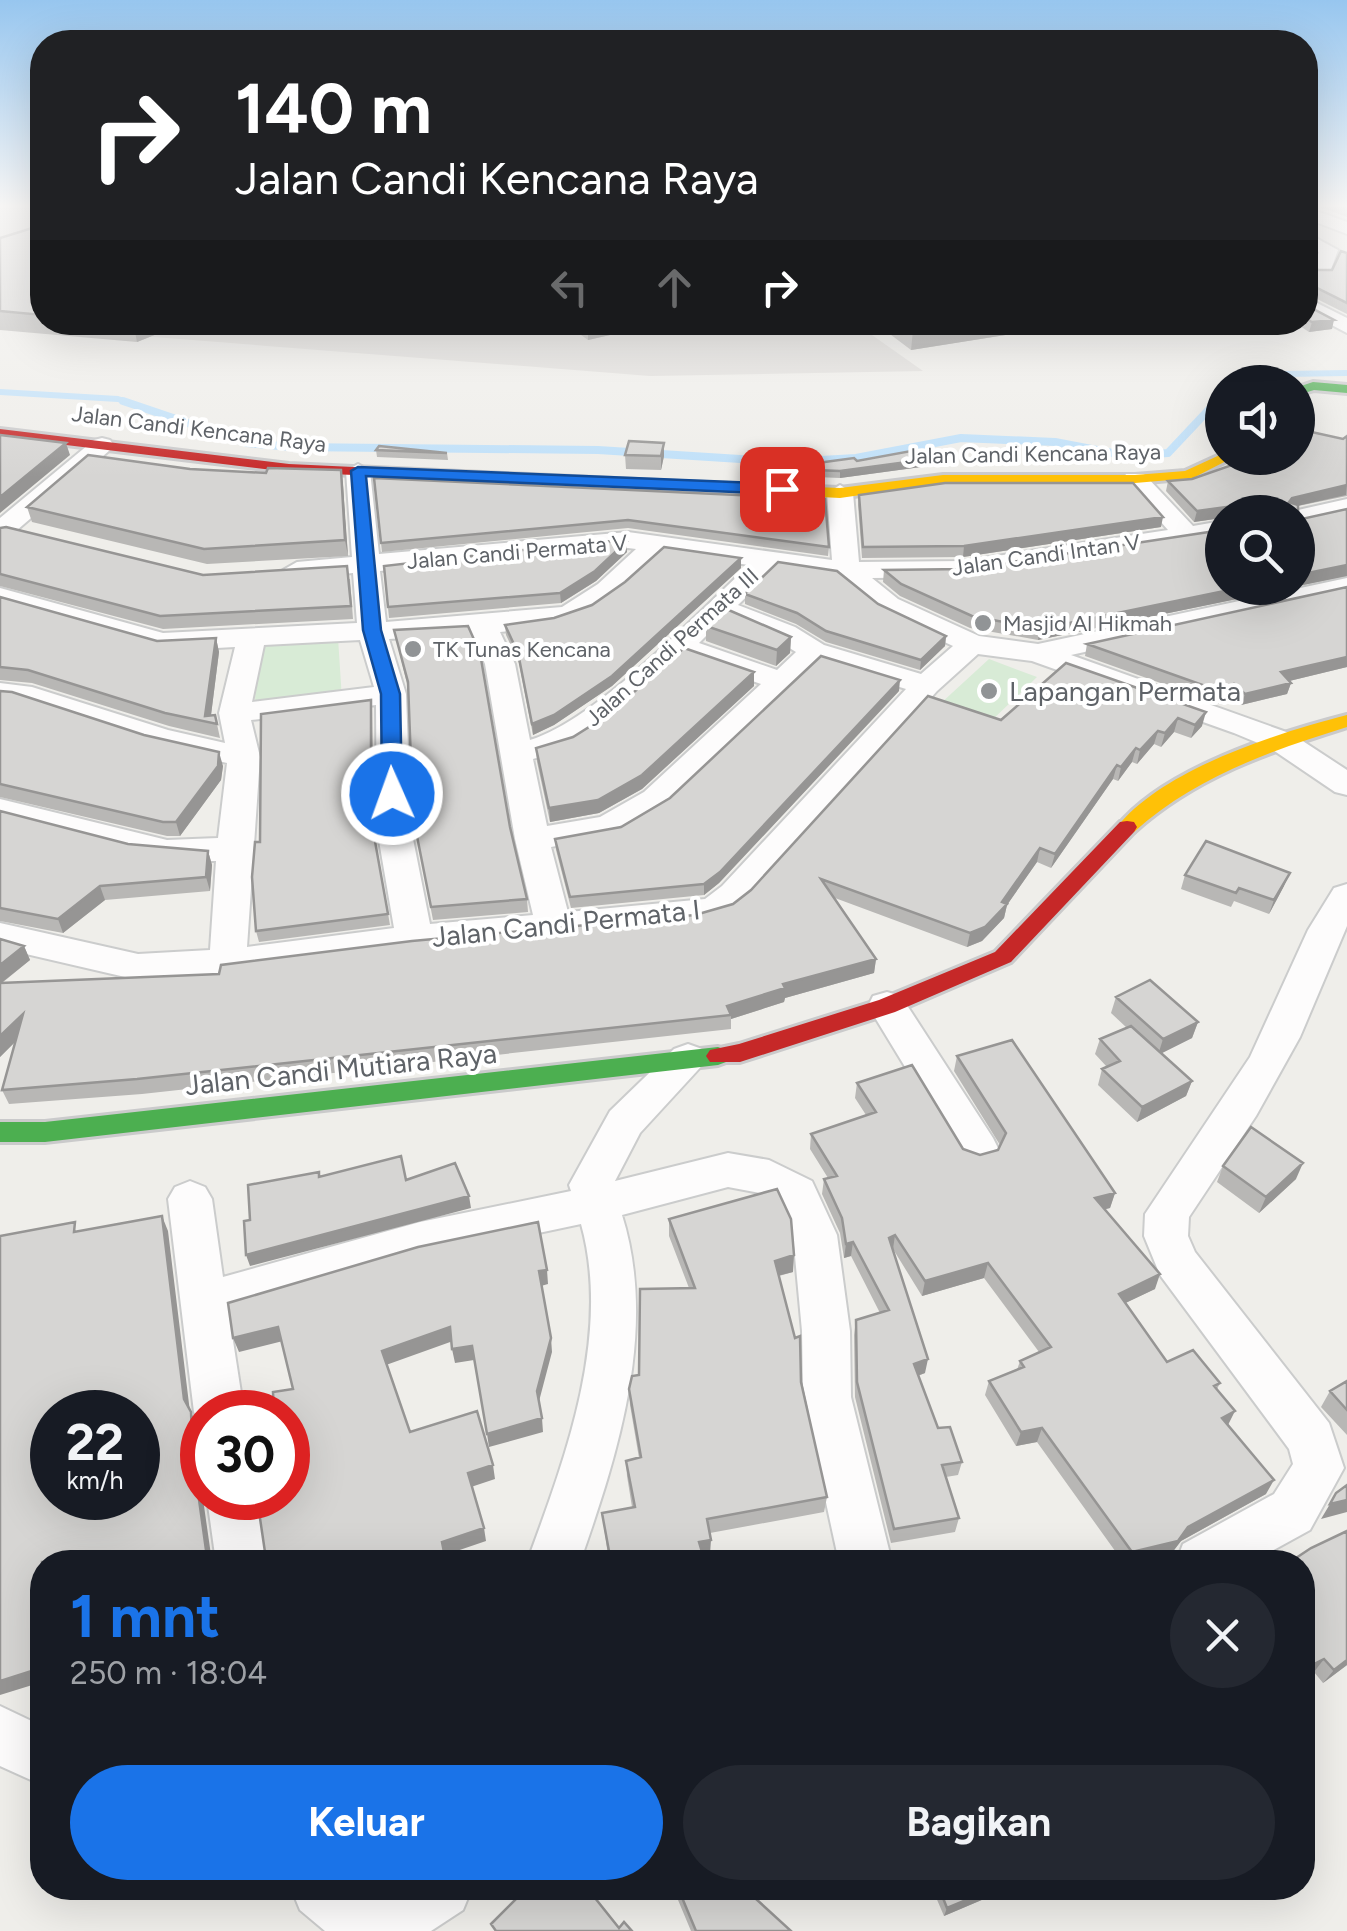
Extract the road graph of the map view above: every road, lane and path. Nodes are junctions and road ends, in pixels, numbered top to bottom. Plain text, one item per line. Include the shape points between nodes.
1 (1318, 311) edge
2 (1347, 326) edge
3 (1315, 386) edge
4 (1347, 389) edge
5 (0, 433) edge
6 (102, 445) junction
7 (1205, 467) edge
8 (358, 471) junction
9 (1135, 479) junction
10 (840, 492) junction
11 (1347, 507) edge
12 (1315, 514) edge
13 (2, 529) edge
14 (1205, 531) edge
15 (1186, 534) junction
16 (37, 536) edge
17 (657, 544) junction
18 (769, 560) junction
19 (366, 566) junction
20 (846, 570) junction
21 (272, 571) edge
22 (1347, 586) edge
23 (0, 596) edge
24 (720, 608) junction
25 (482, 625) junction
26 (372, 630) junction
27 (252, 636) junction
28 (972, 644) junction
29 (679, 646) junction
30 (814, 651) junction
31 (1037, 653) junction
32 (780, 680) junction
33 (926, 685) junction
34 (0, 692) edge
35 (390, 694) junction
36 (234, 714) junction
37 (1347, 722) edge
38 (1281, 741) junction
39 (518, 753) junction
40 (244, 756) junction
41 (1347, 786) edge
42 (0, 809) edge
43 (532, 840) junction
44 (234, 849) junction
45 (1347, 896) edge
46 (554, 926) junction
47 (0, 935) edge
48 (414, 938) junction
49 (228, 962) junction
50 (888, 1006) junction
51 (688, 1060) junction
52 (0, 1132) edge
53 (978, 1150) edge
54 (190, 1199) dead end
55 (598, 1204) junction
56 (203, 1302) junction
57 (216, 1390) edge
58 (235, 1520) edge
59 (240, 1550) edge
60 (558, 1550) edge
61 (863, 1550) edge
62 (1224, 1550) edge
63 (0, 1735) edge
64 (30, 1750) edge
65 (389, 1900) edge
66 (354, 1908) edge

1 - 2 street
3 - 4 street
5 - 6 street, Jalan Candi Kencana Raya
6 - 8 street, Jalan Candi Kencana Raya via 236,464
6 - 13 street
7 - 9 street, Jalan Candi Kencana Raya
8 - 10 street, Jalan Candi Kencana Raya
8 - 19 street
9 - 10 street, Jalan Candi Kencana Raya via 942,478
9 - 15 street, Jalan Candi Intan V
10 - 20 street
11 - 12 street
13 - 16 street
14 - 15 street, Jalan Candi Intan V
15 - 20 street, Jalan Candi Intan V via 963,570
17 - 18 street, Jalan Candi Permata V
17 - 19 street, Jalan Candi Permata V via 562,544
17 - 25 street via 608,590 572,612
18 - 20 street, Jalan Candi Permata V
18 - 24 street, Jalan Candi Permata III
19 - 21 street, Jalan Candi Permata V
19 - 26 street
20 - 28 street via 888,605
22 - 31 street
23 - 27 street via 150,640
24 - 29 street, Jalan Candi Permata III
24 - 30 street via 785,632
25 - 26 street
25 - 39 street via 500,664
26 - 27 street
26 - 35 street
27 - 36 street
28 - 31 street
28 - 33 street, Jalan Candi Permata I
29 - 32 street
29 - 39 street, Jalan Candi Permata III via 575,733
30 - 32 street
30 - 33 street
31 - 38 street
32 - 43 street via 656,799 609,826
33 - 46 street, Jalan Candi Permata I via 718,907
34 - 40 street
35 - 36 street
35 - 48 street via 394,828
36 - 40 street
37 - 38 street, Jalan Candi Mutiara Raya
38 - 41 street
38 - 50 street, Jalan Candi Mutiara Raya via 1141,812 1003,957
39 - 43 street
40 - 44 street
42 - 44 street via 166,850
43 - 46 street
44 - 49 street
45 - 62 street via 1252,1088 1167,1214 1166,1236 1176,1262 1312,1439 1319,1468 1292,1512
46 - 48 street, Jalan Candi Permata I
47 - 49 street, Jalan Candi Permata I via 138,966
48 - 49 street, Jalan Candi Permata I
50 - 51 street, Jalan Candi Mutiara Raya via 740,1053
50 - 53 street
51 - 52 street, Jalan Candi Mutiara Raya
51 - 55 street via 625,1122 591,1185
54 - 56 street
55 - 56 street via 420,1240
55 - 60 street via 610,1260 613,1336
55 - 61 street via 728,1170 769,1176 798,1193 815,1235 827,1397
56 - 57 street
58 - 59 street
63 - 64 street
65 - 66 street

